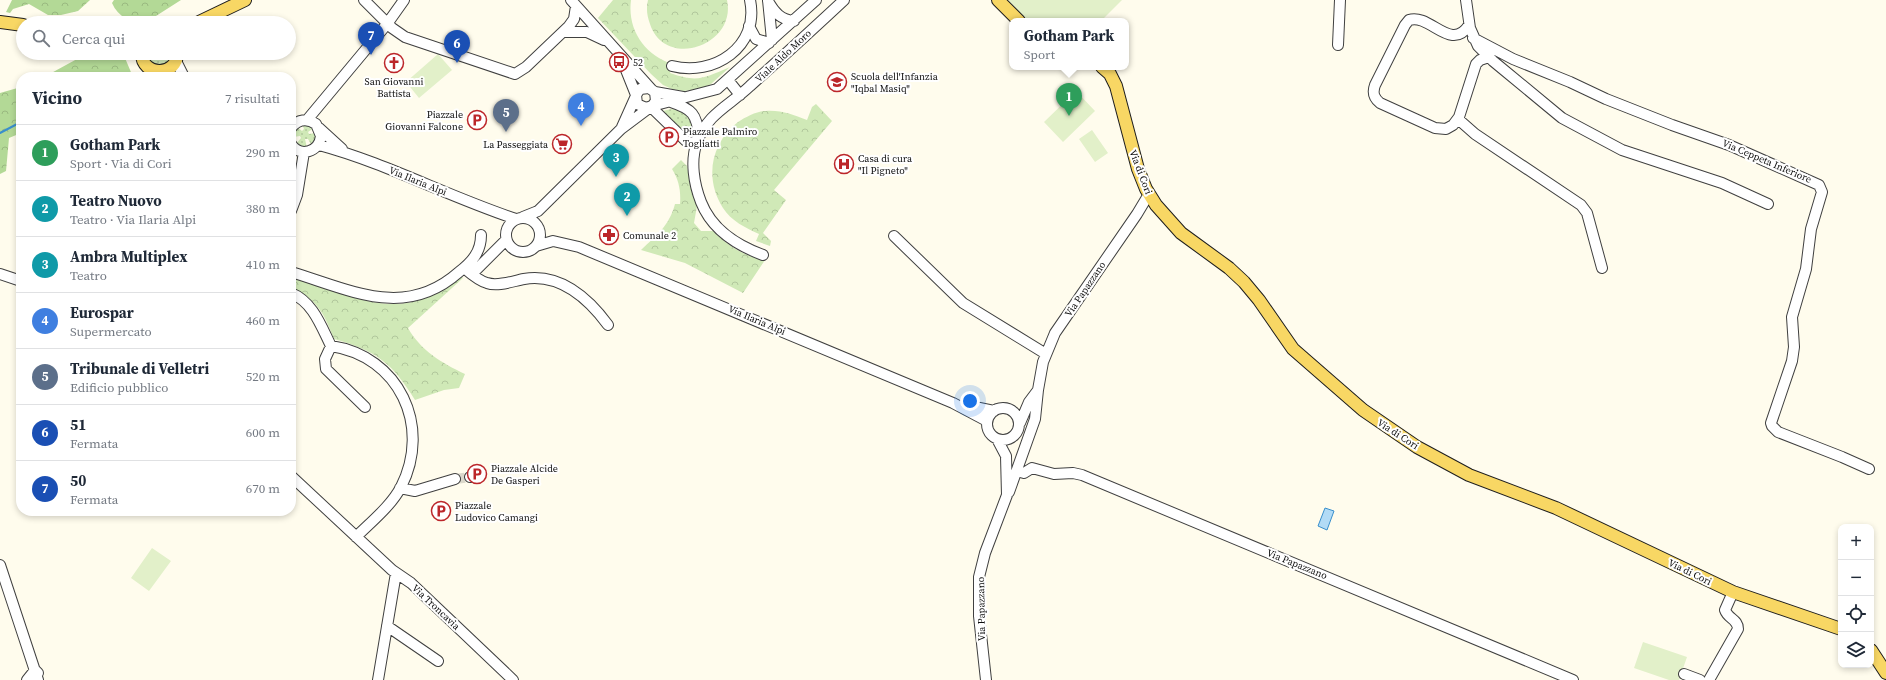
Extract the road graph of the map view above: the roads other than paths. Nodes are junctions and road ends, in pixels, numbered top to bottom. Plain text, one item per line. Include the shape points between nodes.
1 (244, 0) edge
2 (364, 0) edge
3 (404, 0) edge
4 (750, 0) edge
5 (768, 0) edge
6 (844, 0) edge
7 (998, 0) edge
8 (1340, 0) edge
9 (1466, 0) edge
10 (815, 1) edge
11 (574, 3) edge
12 (212, 16) edge
13 (826, 17) junction
14 (1016, 18) edge
15 (794, 21) junction
16 (0, 22) edge
17 (16, 23) edge
18 (387, 24) junction
19 (1469, 25) junction
20 (749, 26) junction
21 (563, 32) junction
22 (1473, 38) junction
23 (770, 42) junction
24 (741, 44) junction
25 (1338, 44) dead end
26 (615, 49) junction
27 (1489, 57) junction
28 (144, 60) edge
29 (175, 60) edge
30 (178, 60) edge
31 (750, 60) junction
32 (672, 66) dead end
33 (1105, 70) edge
34 (158, 72) edge
35 (168, 72) edge
36 (182, 72) edge
37 (728, 80) junction
38 (718, 89) junction
39 (654, 91) junction
40 (740, 95) junction
41 (636, 96) junction
42 (687, 98) junction
43 (670, 102) junction
44 (728, 103) junction
45 (651, 107) junction
46 (1458, 119) junction
47 (299, 120) edge
48 (319, 128) junction
49 (621, 129) junction
50 (699, 138) junction
51 (319, 145) junction
52 (296, 147) edge
53 (304, 152) junction
54 (347, 152) junction
55 (1148, 194) junction
56 (296, 198) edge
57 (1768, 204) dead end
58 (489, 210) junction
59 (538, 211) junction
60 (520, 218) junction
61 (537, 225) junction
62 (481, 235) dead end
63 (894, 236) dead end
64 (506, 237) junction
65 (561, 241) junction
66 (536, 246) junction
67 (516, 250) junction
68 (763, 255) dead end
69 (491, 256) junction
70 (1602, 268) dead end
71 (468, 271) junction
72 (0, 274) edge
73 (296, 274) edge
74 (16, 279) edge
75 (296, 296) edge
76 (608, 325) dead end
77 (331, 346) junction
78 (1046, 354) junction
79 (1038, 390) junction
80 (953, 402) junction
81 (1029, 402) junction
82 (364, 407) dead end
83 (1005, 408) junction
84 (994, 411) junction
85 (987, 421) junction
86 (1020, 423) junction
87 (1015, 435) junction
88 (997, 439) junction
89 (1006, 456) junction
90 (1869, 469) dead end
91 (1018, 472) junction
92 (455, 479) tunnel mouth
93 (296, 481) edge
94 (400, 488) junction
95 (1007, 495) junction
96 (356, 537) junction
97 (0, 565) edge
98 (396, 573) junction
99 (1733, 592) junction
100 (387, 626) junction
101 (1838, 627) edge
102 (1874, 655) edge
103 (438, 661) dead end
104 (35, 670) junction
105 (1886, 673) edge
106 (1684, 674) dead end
107 (27, 680) edge
108 (38, 680) edge
109 (43, 680) edge
110 (378, 680) edge
111 (513, 680) edge
112 (986, 680) edge
113 (1573, 680) edge
114 (1700, 680) edge
115 (1710, 680) edge

1 - 12 main road
2 - 18 street
3 - 18 street
4 - 20 street via 752,12
5 - 15 street via 780,16
5 - 23 street
6 - 13 street, Viale Aldo Moro
7 - 14 main road
8 - 25 street
9 - 19 street
10 - 13 street, Viale Aldo Moro
10 - 15 street, Viale Aldo Moro
11 - 21 street via 572,22
11 - 26 street
13 - 40 street, Viale Aldo Moro
15 - 23 street, Viale Aldo Moro
16 - 17 main road
18 - 21 street via 410,40 513,74 524,70
18 - 47 street
19 - 22 street
19 - 46 street via 1462,34 1454,36 1418,20 1409,20 1374,90 1375,97 1380,103 1437,129 1449,128
20 - 23 street via 756,38
20 - 24 street
21 - 26 street via 590,33
22 - 27 street
22 - 90 street, Via Ceppeta Inferiore via 1606,99 1725,143 1819,185 1822,192 1811,228 1805,273 1792,317 1792,361 1771,425 1780,433
23 - 31 street, Viale Aldo Moro
24 - 31 street
24 - 32 street via 730,55 713,65 689,69
26 - 39 street
26 - 41 street
27 - 46 street via 1476,64
27 - 57 street via 1556,113 1599,139 1634,154 1722,183
28 - 34 main road via 147,67
29 - 35 main road
30 - 36 street
31 - 37 street, Viale Aldo Moro
33 - 55 main road, Via di Cori via 1116,86 1130,145
37 - 38 street
37 - 40 street
38 - 42 street
38 - 44 street
39 - 41 street via 643,88
39 - 42 street
39 - 45 street via 656,98
40 - 44 street
41 - 45 street via 640,106
41 - 49 street
42 - 43 street
43 - 45 street
43 - 50 street via 684,106 693,113 698,123
44 - 50 street via 713,116
45 - 49 street
45 - 50 street via 686,141 692,143
46 - 70 street via 1475,134 1581,205 1587,213
47 - 48 street, Via Ilaria Alpi via 316,124
48 - 51 street
48 - 54 street, Via Ilaria Alpi via 331,141
49 - 59 street
50 - 68 street via 693,157 694,173 706,213 725,235
51 - 53 street
51 - 54 street, Via Ilaria Alpi
52 - 53 street
53 - 56 street
54 - 58 street, Via Ilaria Alpi
55 - 78 street, Via Papazzano via 1138,214 1060,326
55 - 99 main road, Via di Cori via 1179,231 1229,268 1247,285 1298,354 1369,415 1417,447 1460,471 1556,508
58 - 60 street, Via Ilaria Alpi
58 - 64 street, Via Ilaria Alpi via 501,222
59 - 60 street
59 - 61 street
60 - 61 street via 532,220
60 - 64 street via 508,225
61 - 65 street, Via Ilaria Alpi
61 - 66 street via 540,236
62 - 71 street via 478,252
63 - 78 street via 962,303
64 - 67 street
64 - 69 street
65 - 66 street, Via Ilaria Alpi via 549,241
65 - 80 street, Via Ilaria Alpi
66 - 67 street via 526,251
67 - 69 street
69 - 71 street
71 - 73 street via 429,292 411,298 392,300 371,297
71 - 76 street via 485,283 492,284 533,278 560,283 584,297
72 - 74 street
75 - 77 street via 309,305
77 - 82 street via 325,359 326,369
77 - 94 street via 352,350 370,360 387,373 401,392 410,418 413,442
78 - 79 street, Via Papazzano via 1039,376
79 - 81 street, Via Papazzano
79 - 91 street, Via Papazzano via 1036,416
80 - 84 street, Via Ilaria Alpi
80 - 85 street, Via Ilaria Alpi
81 - 83 street
81 - 86 street, Via Papazzano
83 - 84 street
83 - 86 street via 1013,411
84 - 85 street
85 - 88 street via 989,432
86 - 87 street
87 - 88 street via 1007,440
87 - 89 street, Via Papazzano
88 - 89 street, Via Papazzano
89 - 95 street, Via Papazzano
91 - 95 street, Via Papazzano
91 - 113 street, Via Papazzano via 1032,468 1054,474 1082,475
92 - 94 street via 414,491
93 - 96 street, Via Troncavia
94 - 96 street
95 - 112 street, Via Papazzano via 985,553 979,577 979,609
96 - 98 street, Via Troncavia
97 - 104 street
98 - 100 street
98 - 111 street, Via Troncavia via 411,583
99 - 101 main road, Via di Cori
99 - 115 street via 1725,610 1727,615 1736,621 1738,629
100 - 103 street
100 - 110 street
102 - 105 main road
104 - 107 street
104 - 108 street
104 - 109 street
106 - 114 street

